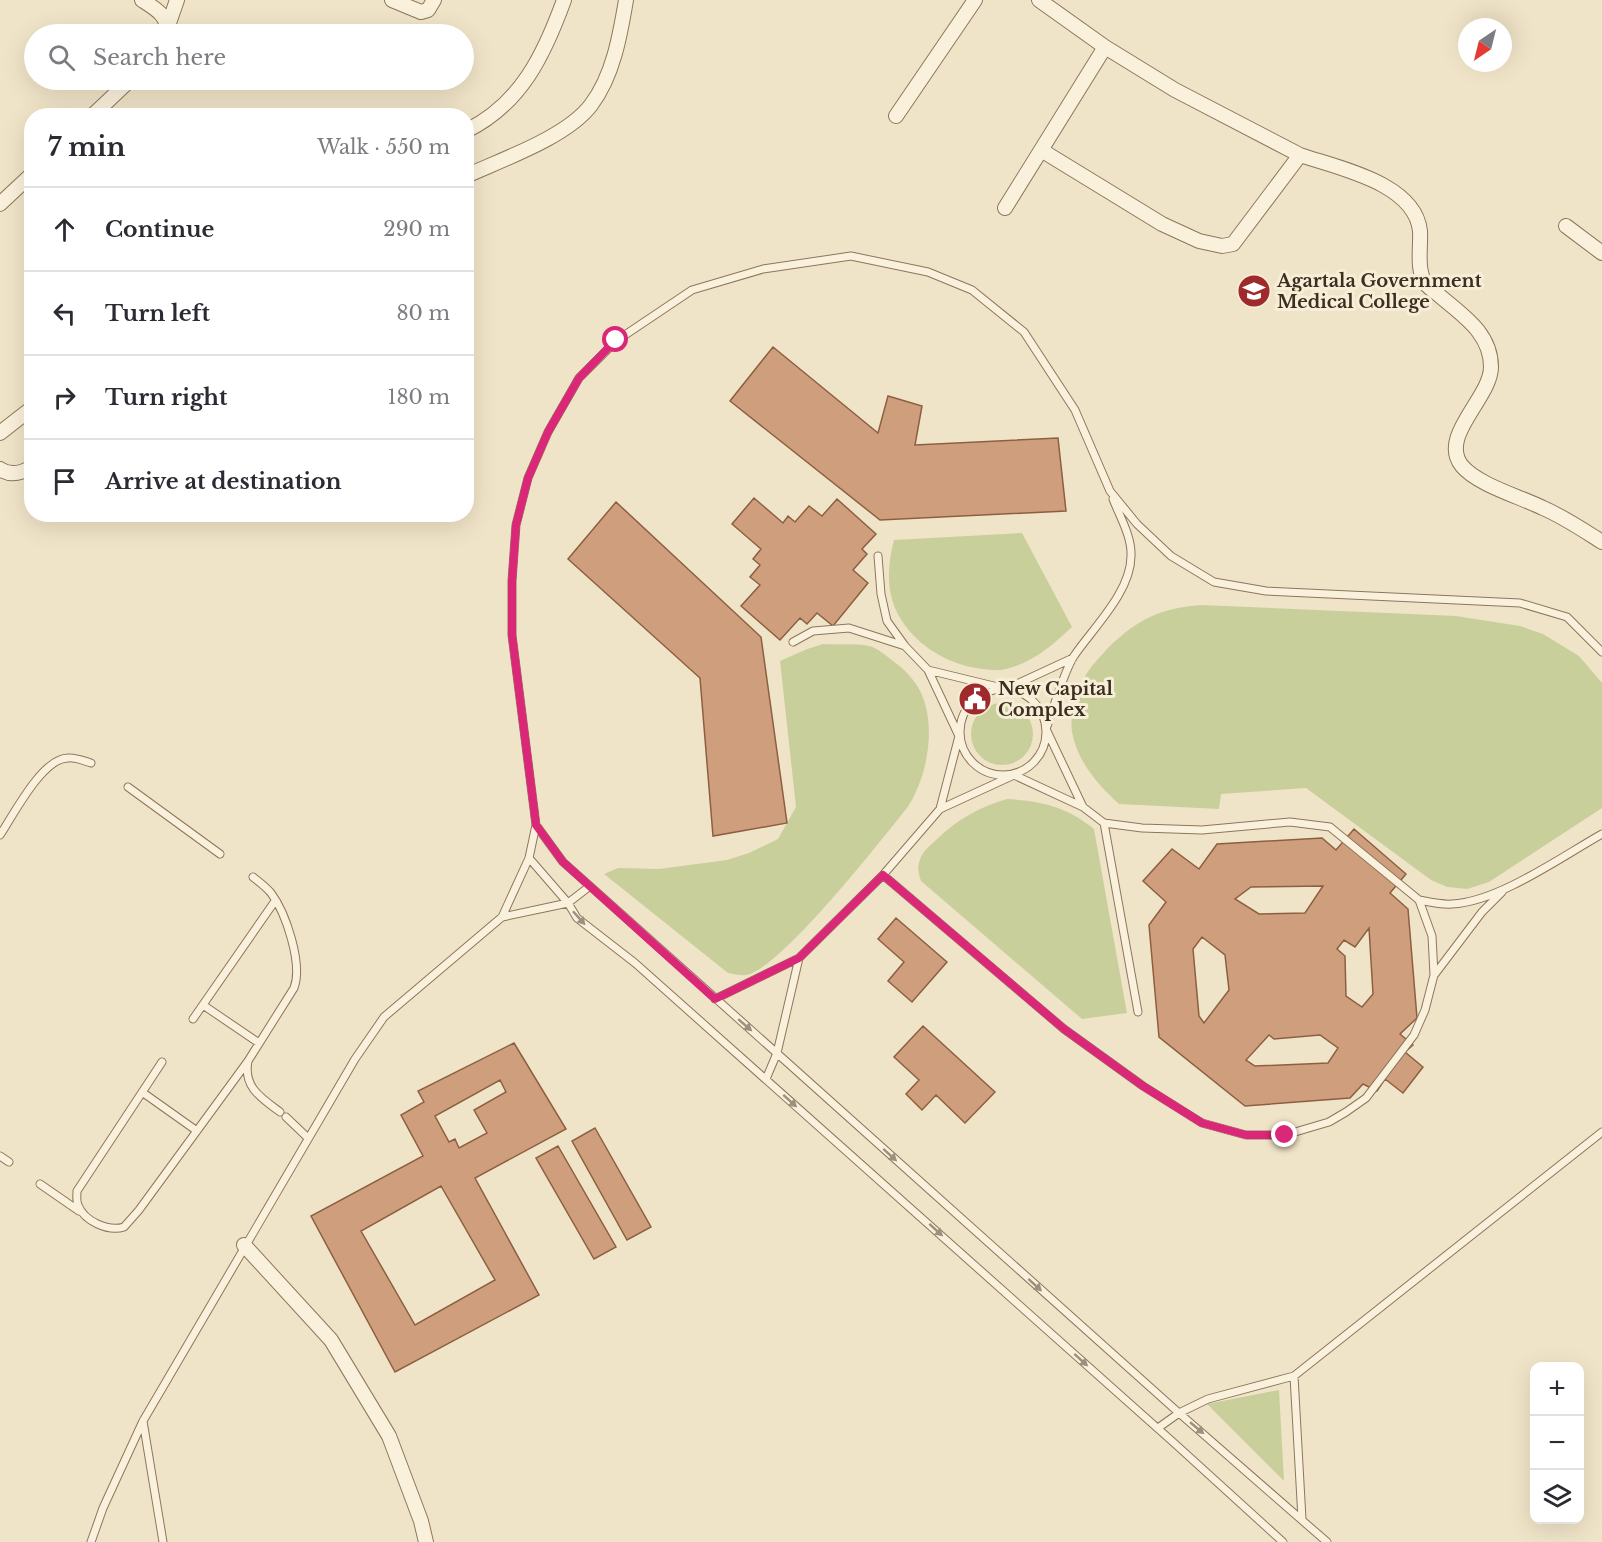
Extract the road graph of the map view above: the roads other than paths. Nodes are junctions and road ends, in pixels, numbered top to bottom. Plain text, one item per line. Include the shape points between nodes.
1 (142, 0) edge
2 (177, 0) edge
3 (392, 0) edge
4 (434, 0) edge
5 (564, 0) edge
6 (626, 0) edge
7 (1039, 0) edge
8 (970, 2) edge
9 (166, 24) edge
10 (170, 24) edge
11 (1105, 47) junction
12 (119, 90) edge
13 (100, 108) edge
14 (896, 116) dead end
15 (474, 126) edge
16 (1041, 150) junction
17 (1300, 155) junction
18 (474, 172) edge
19 (24, 182) edge
20 (0, 204) edge
21 (1005, 208) dead end
22 (1566, 226) dead end
23 (1602, 253) edge
24 (24, 414) edge
25 (0, 433) edge
26 (24, 469) edge
27 (2, 473) edge
28 (1110, 491) junction
29 (1602, 542) edge
30 (878, 556) dead end
31 (793, 642) dead end
32 (905, 646) junction
33 (1602, 652) edge
34 (1073, 658) junction
35 (928, 670) junction
36 (1006, 689) junction
37 (1046, 729) junction
38 (959, 736) junction
39 (92, 763) dead end
40 (1014, 775) junction
41 (128, 787) dead end
42 (1083, 807) junction
43 (940, 809) junction
44 (1104, 823) junction
45 (536, 825) junction
46 (1602, 834) edge
47 (0, 835) edge
48 (220, 854) dead end
49 (529, 858) junction
50 (883, 875) junction
51 (253, 877) dead end
52 (590, 886) junction
53 (1506, 889) junction
54 (1419, 900) junction
55 (275, 901) junction
56 (568, 903) junction
57 (502, 917) junction
58 (799, 958) junction
59 (1434, 975) junction
60 (715, 999) junction
61 (203, 1005) junction
62 (1138, 1012) dead end
63 (193, 1019) dead end
64 (260, 1043) junction
65 (777, 1053) junction
66 (248, 1061) junction
67 (162, 1062) dead end
68 (766, 1079) junction
69 (142, 1092) junction
70 (196, 1131) junction
71 (1602, 1132) edge
72 (308, 1138) junction
73 (0, 1156) edge
74 (9, 1162) dead end
75 (40, 1184) dead end
76 (81, 1212) junction
77 (244, 1245) junction
78 (1294, 1376) junction
79 (1179, 1413) junction
80 (143, 1420) junction
81 (1158, 1428) junction
82 (1302, 1519) junction
83 (91, 1542) edge
84 (163, 1542) edge
85 (426, 1542) edge
86 (1283, 1542) edge
87 (1327, 1542) edge

1 - 9 street via 163,15
2 - 10 street
3 - 4 street via 421,12 428,10
5 - 15 street via 552,32 521,88 501,110
6 - 18 street via 615,53 604,84 590,107 568,126
7 - 11 street
8 - 14 street
11 - 16 street
11 - 17 street via 1175,90
12 - 13 street
16 - 17 street via 1162,224 1199,242 1222,246 1233,244
16 - 21 street
17 - 29 street via 1374,180 1406,201 1419,219 1420,272 1426,284 1480,330 1491,369 1458,436 1456,453 1463,467 1488,485 1544,508
19 - 20 street
22 - 23 street
24 - 25 street
26 - 27 street
28 - 33 lane via 1137,524 1172,556 1214,582 1266,591 1520,603 1567,617
28 - 34 lane via 1128,536 1128,573 1099,624
28 - 45 lane via 1075,410 1024,332 972,290 928,272 851,256 763,269 692,290 616,340 579,378 548,432 528,478 516,525 512,635
30 - 32 lane via 887,621
31 - 32 lane via 813,631 849,628
32 - 35 lane
34 - 36 lane
34 - 37 lane
35 - 36 lane
35 - 38 lane
36 - 37 lane via 1034,702
36 - 38 lane via 978,696 967,707 960,721
37 - 40 lane via 1045,744 1038,758
37 - 42 lane
38 - 40 lane via 963,751 984,772
38 - 43 lane
39 - 47 lane via 67,757 53,764 38,778
40 - 42 lane
40 - 43 lane
41 - 48 lane
42 - 44 lane
43 - 50 lane
44 - 54 lane via 1190,829 1290,822 1330,827
44 - 62 lane
45 - 49 lane
45 - 52 lane via 563,862
46 - 53 lane
49 - 56 lane
49 - 57 lane
50 - 58 lane
50 - 59 lane via 1064,1029 1143,1086 1202,1123 1246,1135 1285,1135 1309,1129 1329,1122 1366,1098 1414,1035
51 - 55 lane via 271,892
52 - 56 lane
52 - 60 lane
53 - 54 lane via 1466,903 1449,905
53 - 59 lane via 1482,912
54 - 59 lane via 1432,936
55 - 61 lane
55 - 64 lane via 290,938 298,977
56 - 57 lane
56 -> 68 lane via 577,918 635,963
57 - 72 lane via 384,1017
58 - 60 lane
58 - 65 lane
60 -> 65 lane
61 - 63 lane
61 - 64 lane
64 - 66 lane
65 - 68 lane
65 -> 79 lane
66 - 70 lane
66 - 72 lane via 249,1083
67 - 69 lane
68 -> 81 lane
69 - 70 lane
69 - 76 lane via 77,1191 76,1203
70 - 76 lane via 124,1227 110,1228
71 - 78 lane
72 - 77 lane
73 - 74 lane
75 - 76 lane
77 - 80 lane
77 - 85 street via 331,1340 389,1436
78 - 79 lane via 1208,1399
78 - 82 lane
79 - 81 lane
79 -> 82 lane
80 - 83 lane
80 - 84 lane
81 - 86 lane
82 - 87 lane

